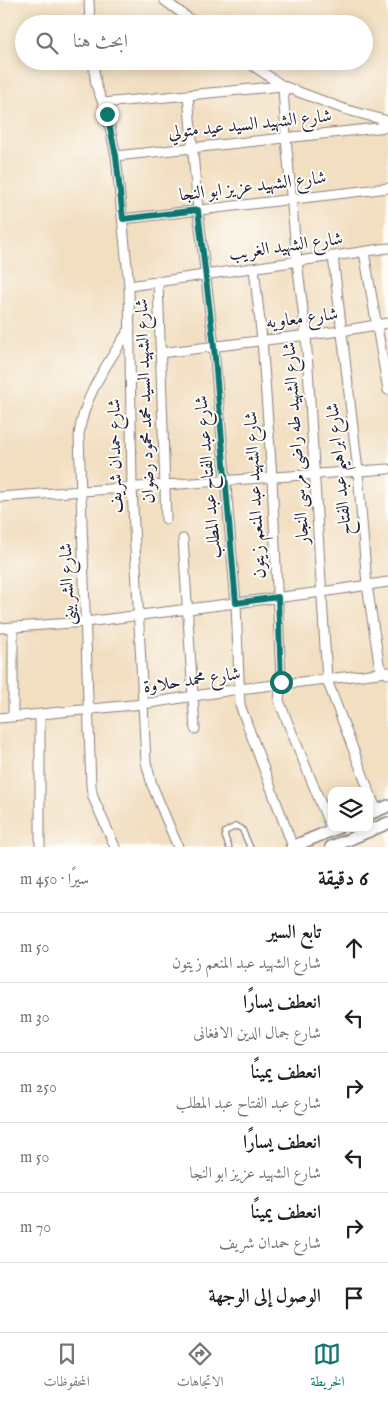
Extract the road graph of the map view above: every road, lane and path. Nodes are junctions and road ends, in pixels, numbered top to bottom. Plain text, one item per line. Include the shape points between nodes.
1 (89, 0) edge
2 (164, 0) edge
3 (90, 15) edge
4 (184, 15) edge
5 (95, 70) edge
6 (259, 70) edge
7 (283, 86) junction
8 (188, 95) junction
9 (104, 103) junction
10 (387, 123) edge
11 (388, 132) edge
12 (286, 138) junction
13 (193, 148) junction
14 (116, 156) junction
15 (388, 188) edge
16 (292, 199) junction
17 (198, 210) junction
18 (123, 219) junction
19 (388, 248) edge
20 (364, 252) junction
21 (333, 256) junction
22 (297, 261) junction
23 (254, 268) junction
24 (206, 275) junction
25 (158, 281) junction
26 (129, 286) junction
27 (388, 323) edge
28 (377, 325) junction
29 (130, 328) junction
30 (341, 331) junction
31 (306, 335) junction
32 (262, 340) junction
33 (214, 347) junction
34 (160, 353) junction
35 (388, 390) edge
36 (388, 469) edge
37 (358, 471) junction
38 (315, 474) junction
39 (272, 477) junction
40 (226, 481) junction
41 (165, 486) junction
42 (132, 488) junction
43 (81, 491) junction
44 (0, 497) edge
45 (166, 519) dead end
46 (183, 539) dead end
47 (388, 582) edge
48 (367, 585) junction
49 (322, 592) junction
50 (278, 597) junction
51 (236, 603) junction
52 (187, 609) junction
53 (138, 615) junction
54 (86, 622) junction
55 (13, 627) junction
56 (0, 628) edge
57 (388, 673) edge
58 (327, 680) junction
59 (281, 686) junction
60 (239, 690) junction
61 (193, 697) junction
62 (143, 704) junction
63 (90, 710) junction
64 (40, 715) junction
65 (13, 717) junction
66 (0, 718) edge
67 (194, 729) dead end
68 (367, 787) edge
69 (388, 806) edge
70 (373, 813) edge
71 (328, 815) edge
72 (388, 822) edge
73 (328, 832) edge
74 (40, 847) edge
75 (115, 847) edge
76 (178, 847) edge
77 (229, 847) edge
78 (250, 847) edge
79 (292, 847) edge
80 (331, 847) edge

1 - 3 street
2 - 4 street
5 - 9 street, شارع حمدان شريف via 96,84
6 - 7 street
7 - 8 street
7 - 10 street
7 - 12 street, شارع الشهيد طه راضى مرسى النجار
8 - 9 street
8 - 13 street, شارع عبد الفتاح عبد المطلب
9 - 14 street, شارع حمدان شريف
10 - 11 street
10 - 12 street, شارع الشهيد السيد عيد متولي
12 - 13 street, شارع الشهيد السيد عيد متولي
12 - 16 street, شارع الشهيد طه راضى مرسى النجار
13 - 14 street, شارع الشهيد السيد عيد متولي
13 - 17 street, شارع عبد الفتاح عبد المطلب
14 - 18 street, شارع حمدان شريف
15 - 16 street, شارع الشهيد عزيز ابو النجا
16 - 17 street, شارع الشهيد عزيز ابو النجا
16 - 22 street, شارع الشهيد طه راضى مرسى النجار
17 - 18 street, شارع الشهيد عزيز ابو النجا
17 - 24 street, شارع عبد الفتاح عبد المطلب
18 - 26 street, شارع حمدان شريف
19 - 20 street, شارع الشهيد الغريب
20 - 21 street, شارع الشهيد الغريب
20 - 28 street
21 - 22 street, شارع الشهيد الغريب
21 - 30 street, شارع ابراهيم عبد الفتاح
22 - 23 street, شارع الشهيد الغريب
22 - 31 street, شارع الشهيد طه راضى مرسى النجار
23 - 24 street, شارع الشهيد الغريب
23 - 32 street, شارع الشهيد عبد المنعم زيتون
24 - 25 street, شارع الشهيد الغريب
24 - 33 street, شارع عبد الفتاح عبد المطلب
25 - 26 street, شارع الشهيد الغريب
25 - 34 street, شارع الشهيد السيد محمد محمود رضوان
26 - 29 street, شارع حمدان شريف
27 - 28 street, شارع معاويه
28 - 30 street, شارع معاويه
28 - 35 street
29 - 42 street, شارع حمدان شريف
29 - 43 street, شارع الشربينى via 92,389 83,411
30 - 31 street, شارع معاويه
30 - 37 street, شارع ابراهيم عبد الفتاح
31 - 32 street, شارع معاويه
31 - 38 street, شارع الشهيد طه راضى مرسى النجار
32 - 33 street, شارع معاويه
32 - 39 street, شارع الشهيد عبد المنعم زيتون
33 - 34 street, شارع معاويه
33 - 40 street, شارع عبد الفتاح عبد المطلب
34 - 41 street, شارع الشهيد السيد محمد محمود رضوان
36 - 37 street
37 - 38 street
37 - 48 street, شارع ابراهيم عبد الفتاح
38 - 39 street
38 - 49 street, شارع الشهيد طه راضى مرسى النجار
39 - 40 street
39 - 50 street, شارع الشهيد عبد المنعم زيتون
40 - 41 street
40 - 51 street, شارع عبد الفتاح عبد المطلب
41 - 42 street
41 - 45 street, شارع الشهيد السيد محمد محمود رضوان
42 - 43 street
42 - 53 street, شارع حمدان شريف
43 - 44 street
43 - 54 street, شارع الشربينى
46 - 52 street
47 - 48 street
48 - 49 street
48 - 57 street, شارع ابراهيم عبد الفتاح via 378,663
49 - 50 street
49 - 58 street, شارع الشهيد طه راضى مرسى النجار
50 - 51 street
50 - 59 street, شارع الشهيد عبد المنعم زيتون
51 - 52 street
51 - 60 street, شارع عبد الفتاح عبد المطلب
52 - 53 street
52 - 61 street
53 - 54 street
53 - 62 street, شارع حمدان شريف
54 - 55 street
54 - 63 street, شارع الشربينى
55 - 56 street
55 - 65 street
57 - 58 street, شارع محمد حلاوة
58 - 59 street, شارع محمد حلاوة
58 - 68 street, شارع الشهيد طه راضى مرسى النجار
59 - 60 street, شارع محمد حلاوة
59 - 71 street, شارع الشهيد عبد المنعم زيتون via 280,701
60 - 61 street, شارع محمد حلاوة
60 - 79 street, شارع عبد الفتاح عبد المطلب via 242,712
61 - 62 street, شارع محمد حلاوة
61 - 67 street
62 - 63 street, شارع محمد حلاوة
62 - 76 street, شارع حمدان شريف via 148,774
63 - 64 street, شارع محمد حلاوة
63 - 75 street, شارع الشربينى via 92,791
64 - 65 street, شارع محمد حلاوة
64 - 74 street
65 - 66 street, شارع محمد حلاوة
69 - 70 street
72 - 80 street
73 - 79 street
77 - 78 lane via 225,832 238,826

